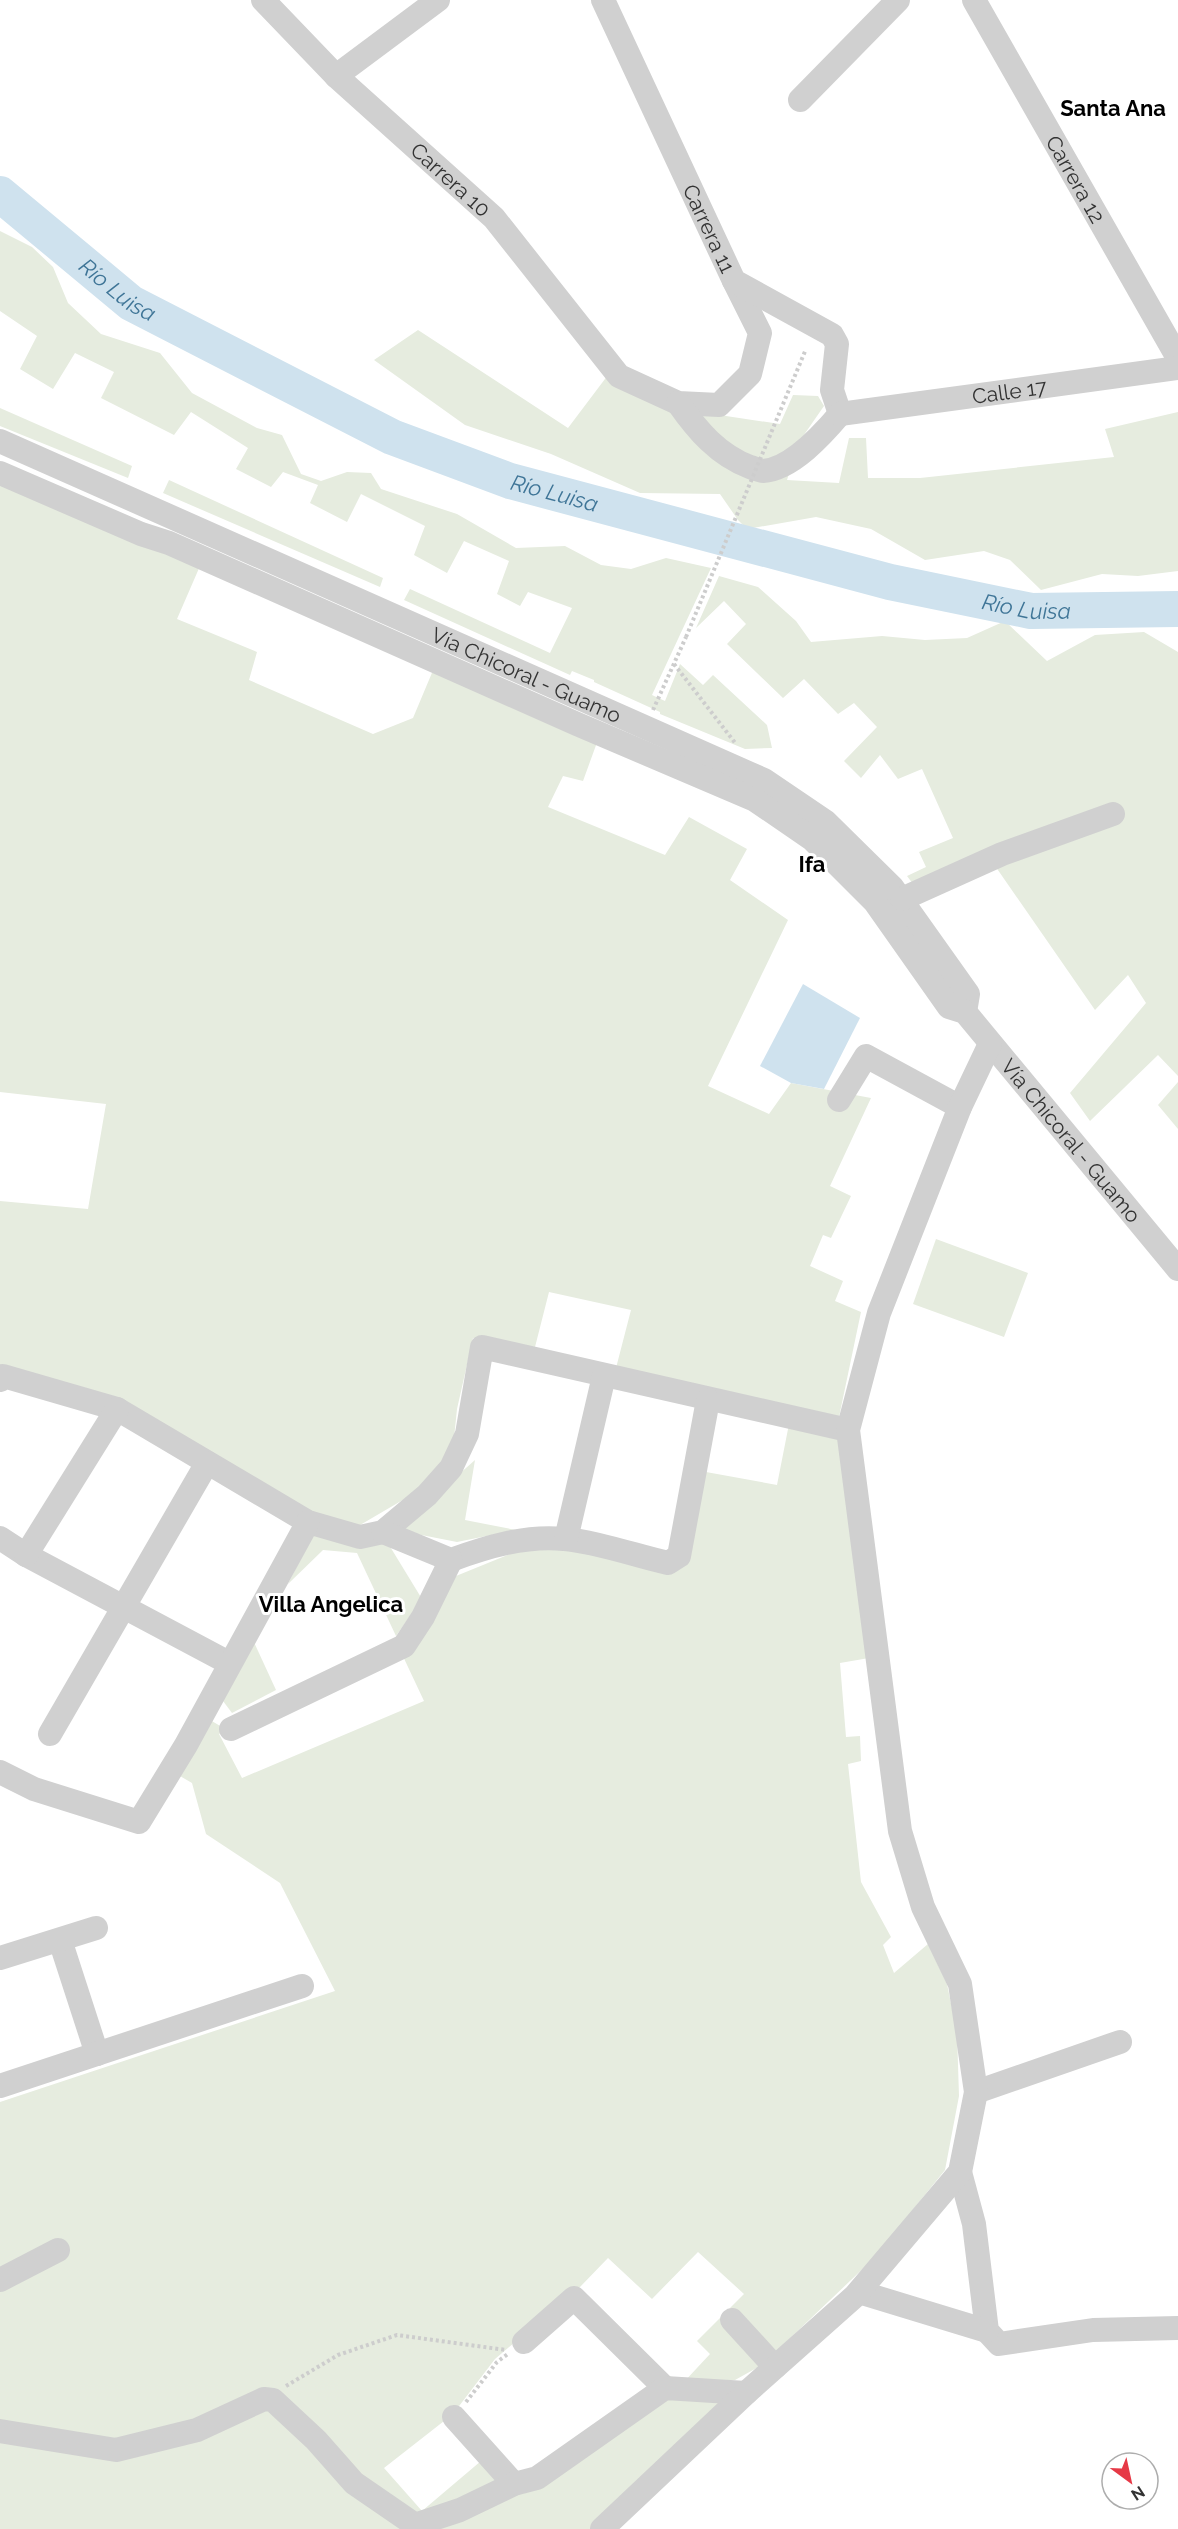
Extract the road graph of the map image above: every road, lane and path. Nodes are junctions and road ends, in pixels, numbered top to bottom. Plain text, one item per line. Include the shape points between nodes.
1 (438, 0) edge
2 (603, 0) edge
3 (898, 0) edge
4 (271, 3) edge
5 (983, 3) edge
6 (336, 76) junction
7 (800, 100) dead end
8 (734, 281) junction
9 (806, 349) dead end
10 (1178, 358) edge
11 (1178, 368) edge
12 (678, 403) junction
13 (840, 414) junction
14 (0, 441) edge
15 (0, 473) edge
16 (153, 509) junction
17 (141, 534) junction
18 (390, 615) junction
19 (380, 638) junction
20 (674, 664) junction
21 (567, 706) junction
22 (645, 727) junction
23 (743, 753) dead end
24 (706, 767) junction
25 (1113, 814) dead end
26 (890, 896) junction
27 (990, 1044) junction
28 (839, 1100) dead end
29 (960, 1107) junction
30 (1178, 1269) edge
31 (604, 1376) junction
32 (0, 1380) edge
33 (708, 1400) junction
34 (117, 1409) junction
35 (848, 1430) junction
36 (207, 1463) junction
37 (308, 1522) junction
38 (383, 1532) junction
39 (0, 1538) edge
40 (566, 1539) junction
41 (26, 1555) junction
42 (450, 1560) junction
43 (124, 1607) junction
44 (230, 1663) junction
45 (231, 1729) dead end
46 (50, 1734) dead end
47 (0, 1772) edge
48 (96, 1928) dead end
49 (60, 1940) junction
50 (0, 1958) edge
51 (302, 1986) dead end
52 (1120, 2042) dead end
53 (97, 2054) junction
54 (0, 2086) edge
55 (976, 2092) junction
56 (960, 2172) junction
57 (58, 2250) dead end
58 (0, 2280) edge
59 (859, 2292) junction
60 (732, 2320) dead end
61 (1178, 2328) edge
62 (987, 2331) junction
63 (524, 2342) dead end
64 (775, 2367) junction
65 (664, 2388) junction
66 (746, 2393) junction
67 (264, 2399) junction
68 (454, 2417) joint
69 (0, 2431) edge
70 (514, 2484) junction
71 (602, 2529) edge

1 - 6 street
2 - 8 street, Carrera 11
3 - 7 street
4 - 6 street, Carrera 10
5 - 10 street, Carrera 12
6 - 12 street, Carrera 10 via 494,218 619,376
8 - 12 street via 760,333 750,374 719,405
8 - 13 street, Carrera 11 via 832,335 837,344 832,390
9 - 20 path, bridge
11 - 13 street, Calle 17
12 - 13 street via 699,433 734,461 762,471 783,464 817,441
14 - 16 street, Vía Chicoral - Guamo
15 - 17 street, Vía Chicoral - Guamo
16 - 17 street
16 - 18 street, Vía Chicoral - Guamo
17 - 19 street, Vía Chicoral - Guamo
18 - 19 street
18 - 21 street, Vía Chicoral - Guamo
19 - 21 street, Vía Chicoral - Guamo
20 - 22 path
20 - 23 path
21 - 22 street, Vía Chicoral - Guamo
21 - 24 street, Vía Chicoral - Guamo
22 - 24 street, Vía Chicoral - Guamo
24 - 26 street, Vía Chicoral - Guamo via 745,770 826,822
25 - 26 street
26 - 27 street, Vía Chicoral - Guamo via 968,994 965,1012
27 - 29 street
27 - 30 street, Vía Chicoral - Guamo
28 - 29 street via 866,1056
29 - 35 street via 879,1313
31 - 33 street
31 - 38 street via 482,1347 467,1434 451,1468 427,1495
31 - 40 street
32 - 34 street via 3,1376
33 - 35 street
33 - 40 street via 679,1556 668,1563
34 - 36 street
34 - 41 street
35 - 55 street via 900,1831 923,1907 960,1984
36 - 37 street
36 - 43 street
37 - 38 street via 360,1538
37 - 44 street
38 - 42 street
39 - 41 street
40 - 42 street via 485,1547
41 - 43 street
42 - 45 street via 423,1617 404,1646
43 - 44 street
43 - 46 street
44 - 47 street via 139,1822 34,1789
48 - 49 street
49 - 50 street
49 - 53 street
51 - 53 street
52 - 55 street
53 - 54 street
55 - 56 street
56 - 59 street
56 - 62 street via 974,2224
57 - 58 street
59 - 62 street
59 - 64 street
60 - 64 street
61 - 62 street via 1093,2330 999,2344
63 - 65 street via 574,2298
64 - 66 street
65 - 66 street
65 - 70 street via 537,2478
66 - 71 street
67 - 68 path via 338,2355 396,2335 513,2351 497,2362
67 - 69 street via 196,2430 116,2450
67 - 70 street via 273,2400 354,2482 415,2525 460,2510
68 - 70 street

